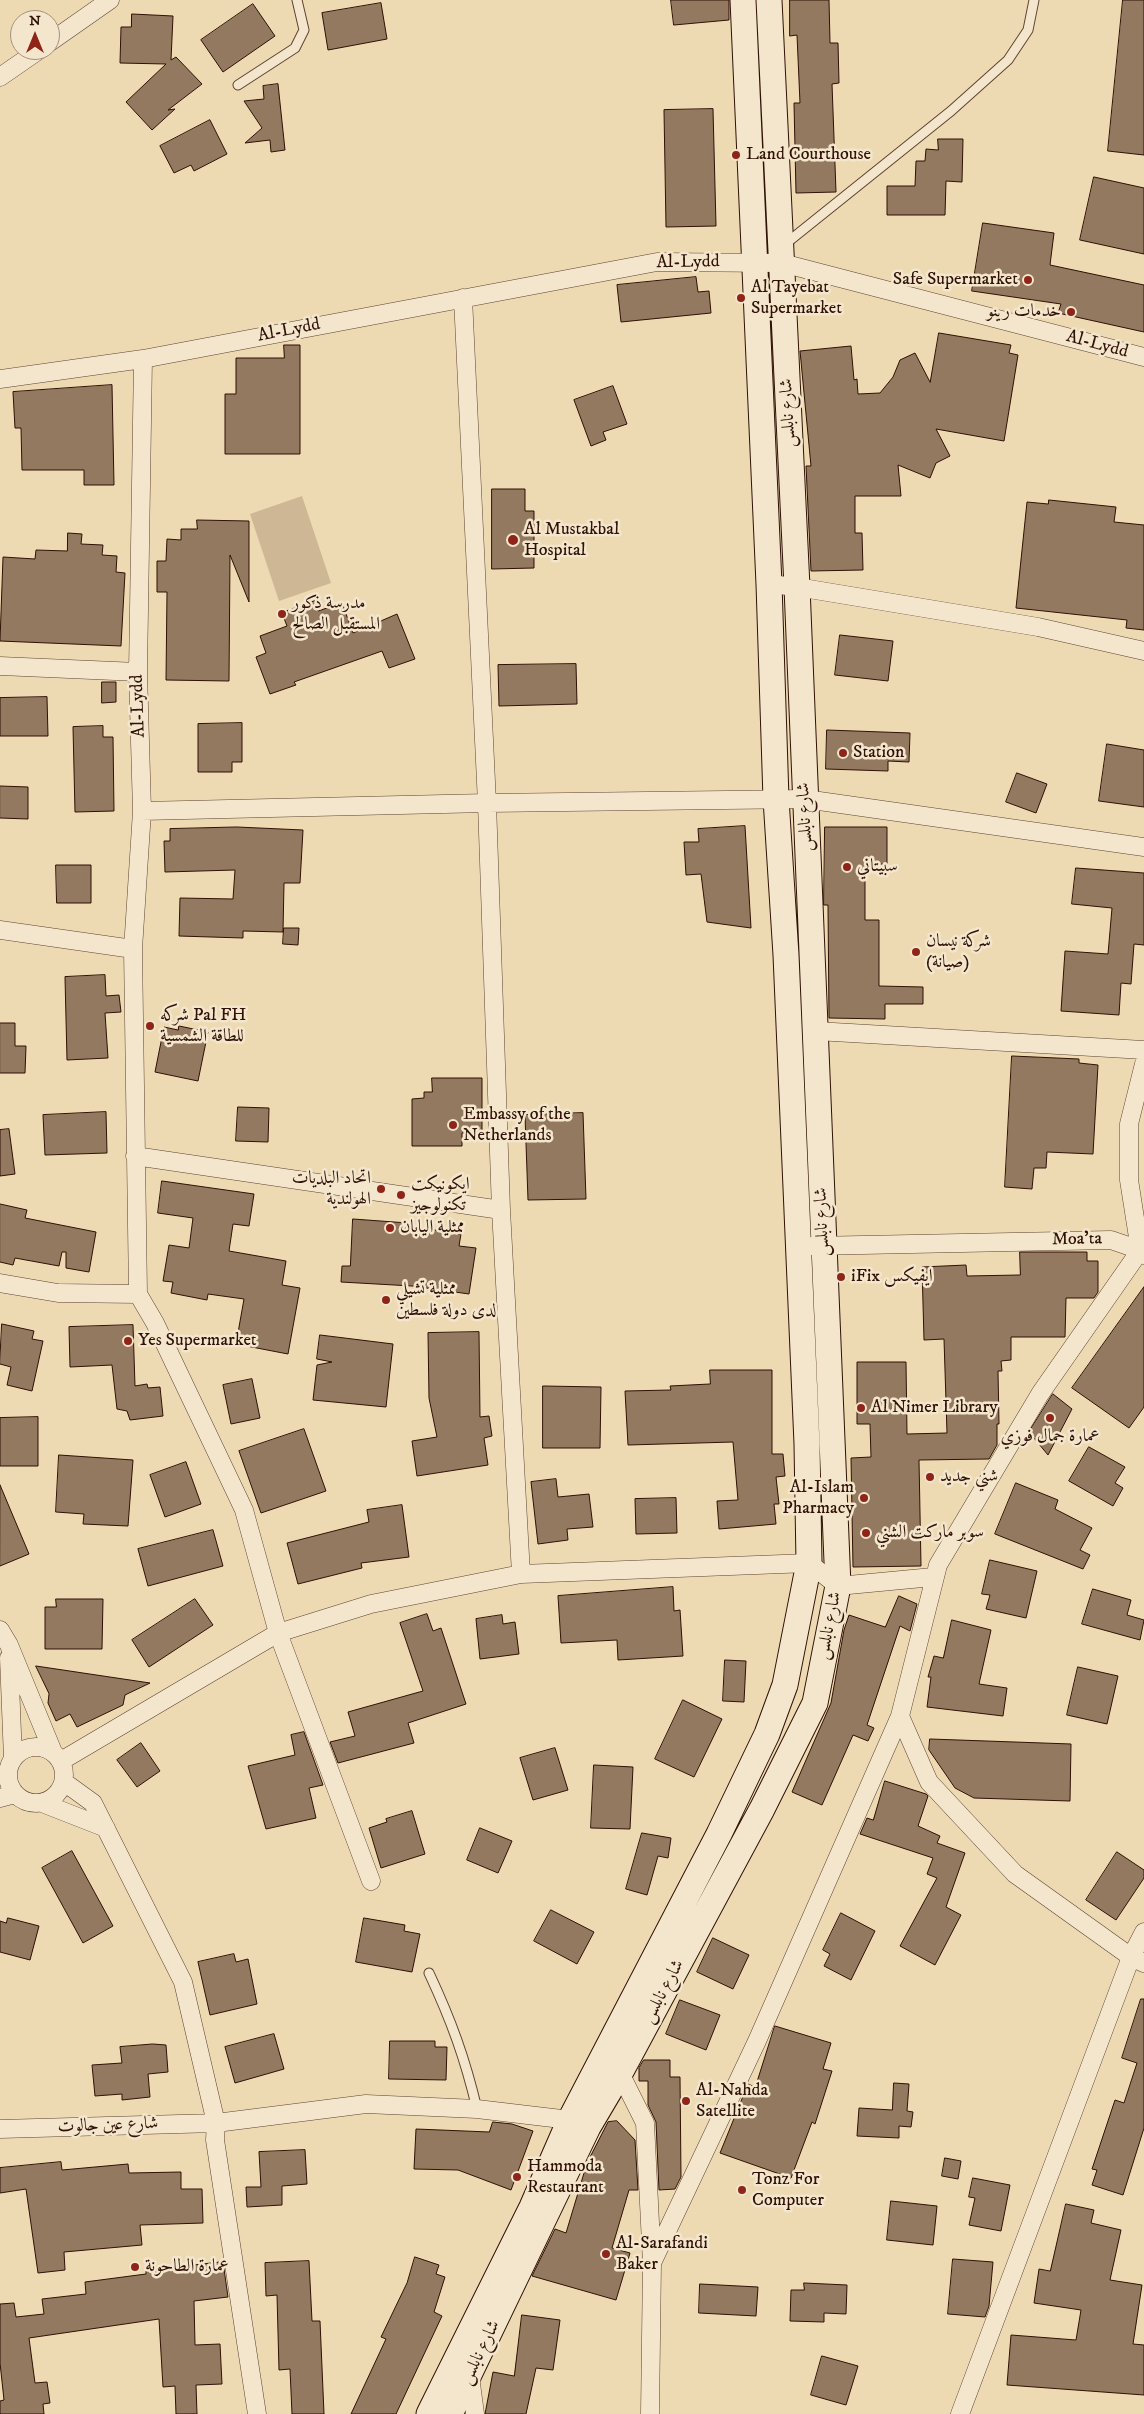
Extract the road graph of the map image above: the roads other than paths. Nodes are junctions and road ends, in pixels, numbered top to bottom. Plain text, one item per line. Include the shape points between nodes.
1 (110, 0) edge
2 (297, 0) edge
3 (743, 0) edge
4 (769, 0) edge
5 (1034, 0) edge
6 (60, 35) edge
7 (25, 60) edge
8 (0, 77) edge
9 (238, 84) dead end
10 (782, 255) junction
11 (755, 262) junction
12 (463, 298) junction
13 (1144, 357) edge
14 (143, 359) junction
15 (0, 379) edge
16 (769, 584) junction
17 (797, 586) junction
18 (1144, 651) edge
19 (0, 666) edge
20 (138, 672) junction
21 (776, 799) junction
22 (805, 799) junction
23 (487, 803) junction
24 (142, 811) junction
25 (1144, 847) edge
26 (0, 930) edge
27 (134, 949) junction
28 (816, 1031) junction
29 (1144, 1050) edge
30 (1144, 1064) edge
31 (135, 1156) junction
32 (501, 1210) junction
33 (798, 1246) junction
34 (823, 1246) junction
35 (1143, 1250) edge
36 (0, 1283) edge
37 (138, 1294) junction
38 (809, 1563) junction
39 (521, 1574) junction
40 (933, 1577) junction
41 (838, 1586) junction
42 (0, 1630) edge
43 (278, 1633) junction
44 (9, 1645) junction
45 (900, 1716) junction
46 (57, 1756) junction
47 (12, 1759) junction
48 (64, 1782) junction
49 (8, 1796) edge
50 (42, 1803) junction
51 (106, 1828) junction
52 (371, 1881) dead end
53 (1144, 1932) edge
54 (1137, 1960) edge
55 (429, 1973) dead end
56 (612, 2065) junction
57 (477, 2109) junction
58 (216, 2123) junction
59 (579, 2123) junction
60 (0, 2129) edge
61 (652, 2262) junction
62 (470, 2376) junction
63 (257, 2414) edge
64 (429, 2414) edge
65 (450, 2414) edge
66 (475, 2414) edge
67 (650, 2414) edge
68 (960, 2414) edge

1 - 6 street
2 - 9 lane via 304,30 295,48
3 - 11 main road, شارع نابلس
4 - 10 main road, شارع نابلس
5 - 10 lane via 1028,30 1008,60
7 - 8 street
10 - 11 street, Al-Lydd
10 - 13 street, Al-Lydd
10 - 17 main road, شارع نابلس
11 - 12 street, Al-Lydd via 657,262
11 - 16 main road, شارع نابلس
12 - 14 street, Al-Lydd
12 - 23 street
14 - 15 street
14 - 20 street, Al-Lydd
16 - 17 street
16 - 21 main road, شارع نابلس
17 - 18 street via 1038,626
17 - 22 main road, شارع نابلس
19 - 20 street
20 - 24 street, Al-Lydd
21 - 22 street
21 - 23 street
21 - 33 main road, شارع نابلس
22 - 25 street
22 - 28 main road, شارع نابلس
23 - 24 street
23 - 32 street
24 - 27 street, Al-Lydd
26 - 27 street
27 - 31 street, Al-Lydd
28 - 29 street
28 - 34 main road, شارع نابلس
30 - 35 street via 1129,1124 1129,1180
31 - 32 street
31 - 37 street, Al-Lydd
32 - 39 street
33 - 34 street, Moa'ta
33 - 38 main road, شارع نابلس
34 - 35 street, Moa'ta via 1111,1240
34 - 41 main road, شارع نابلس
35 - 40 street via 1040,1394
36 - 37 street via 58,1293
37 - 43 street via 244,1510
38 - 39 street
38 - 41 street
38 - 56 main road, شارع نابلس via 785,1685 767,1734
39 - 43 street via 371,1604
40 - 41 street
40 - 45 street
41 - 56 main road, شارع نابلس via 815,1702 762,1809
42 - 44 street
43 - 46 street
43 - 52 street
44 - 46 street
44 - 47 street
45 - 54 street via 929,1782 1015,1874
45 - 61 street via 757,2041
46 - 47 street via 42,1748 31,1748
46 - 48 street via 64,1770
47 - 49 street
48 - 50 street via 60,1792
48 - 51 street via 93,1803
49 - 50 street
50 - 51 street
51 - 58 street via 183,1982
53 - 54 street
54 - 68 street
55 - 57 lane via 465,2060
56 - 59 main road, شارع نابلس
56 - 61 street via 644,2123
57 - 58 street, شارع عين جالوت via 366,2104
57 - 59 street, شارع عين جالوت
58 - 60 street, شارع عين جالوت
58 - 63 street via 215,2140
59 - 62 main road, شارع نابلس
59 - 64 main road, شارع نابلس via 532,2207
61 - 67 street
62 - 65 main road, شارع نابلس
62 - 66 street

